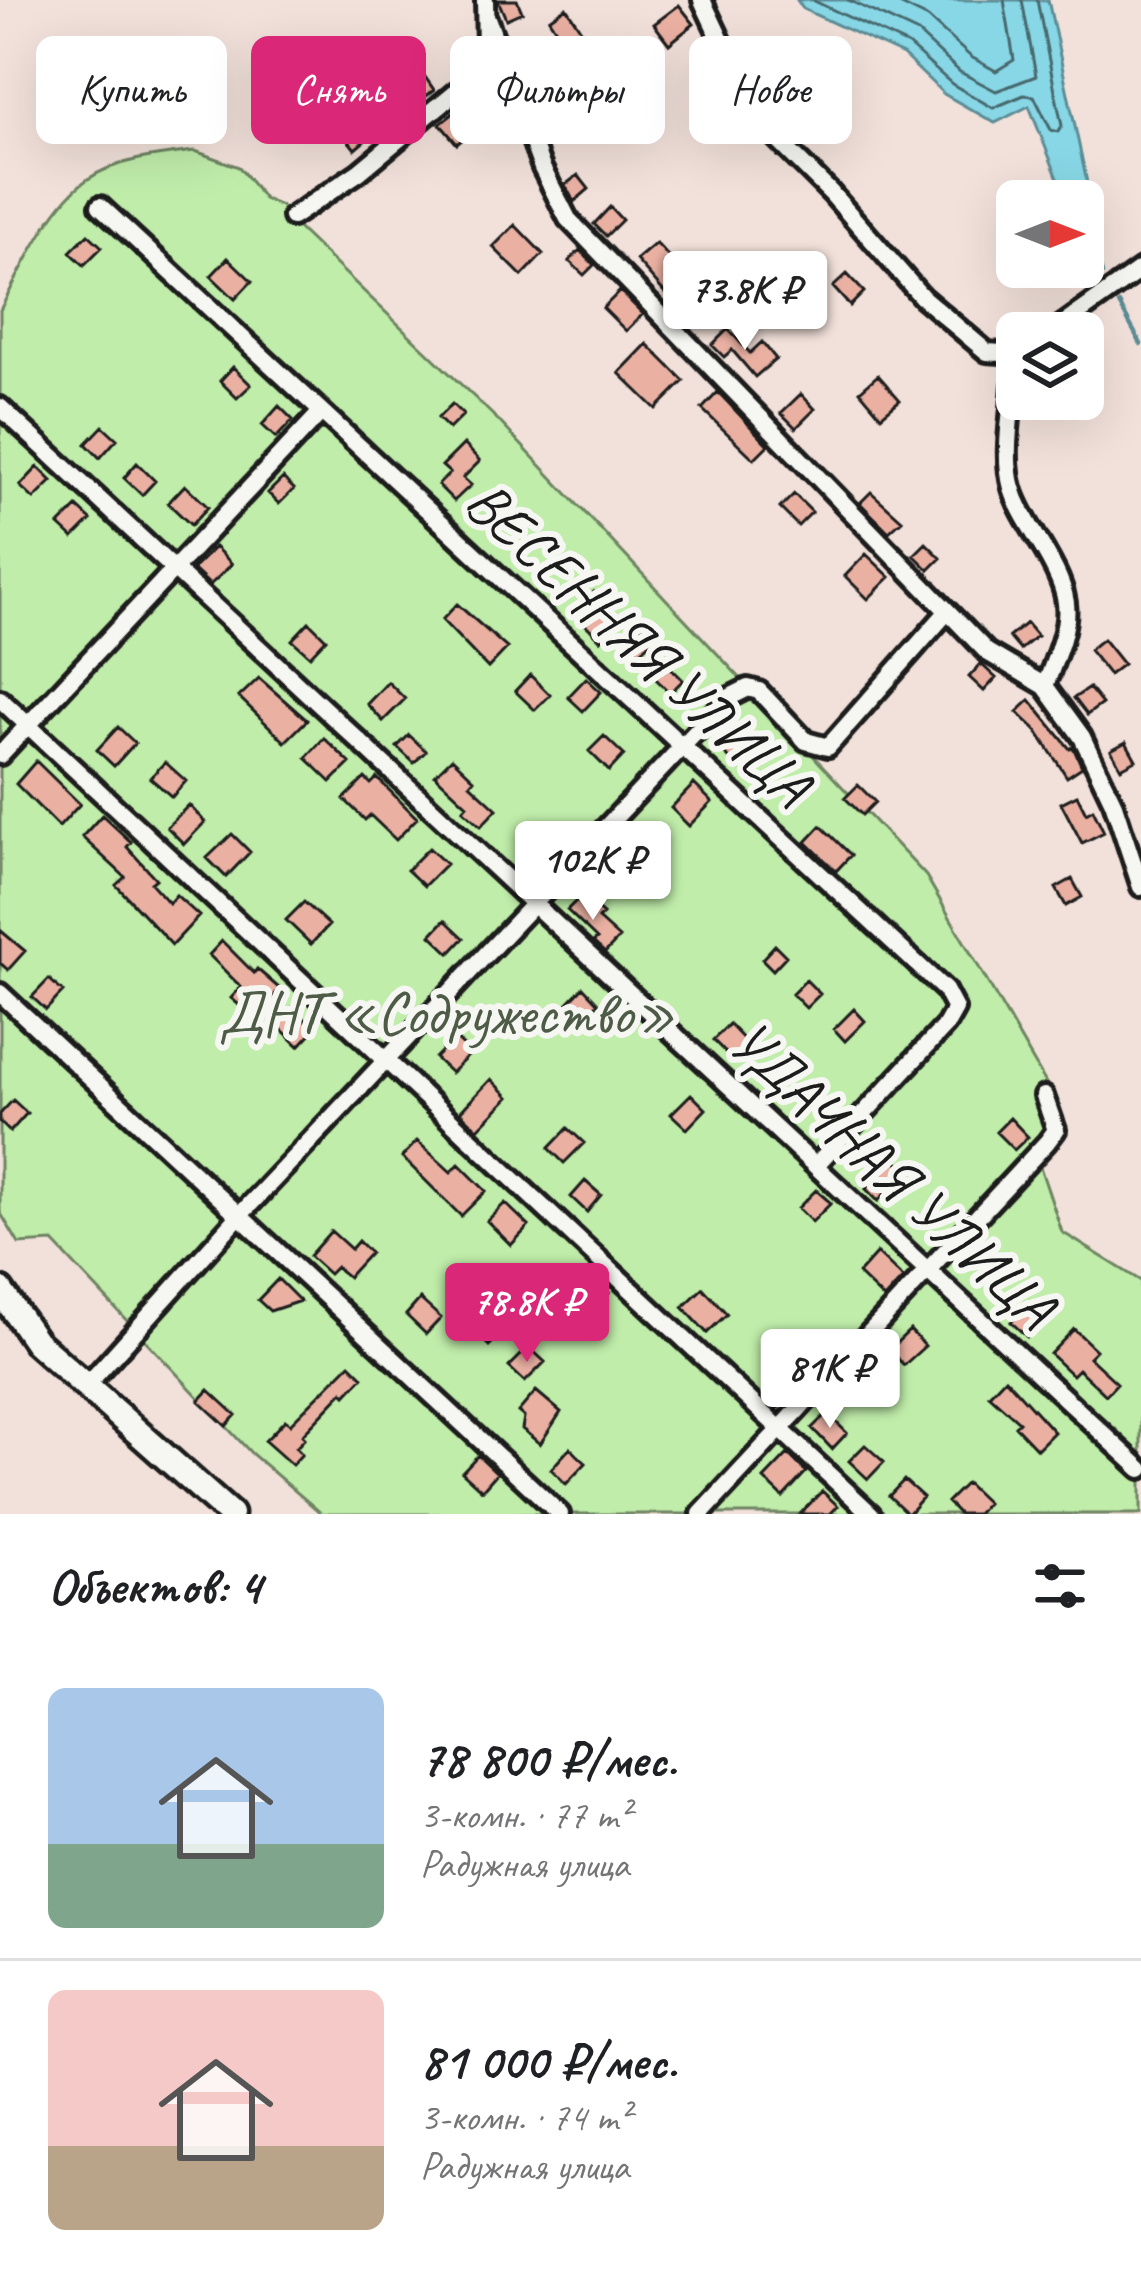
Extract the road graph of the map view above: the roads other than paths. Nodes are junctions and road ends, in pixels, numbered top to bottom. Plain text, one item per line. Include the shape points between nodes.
1 (702, 0) edge
2 (486, 9) edge
3 (100, 206) dead end
4 (292, 217) dead end
5 (1141, 269) edge
6 (1081, 312) edge
7 (996, 353) edge
8 (0, 406) edge
9 (321, 412) junction
10 (1010, 420) edge
11 (176, 570) junction
12 (947, 612) junction
13 (1045, 686) junction
14 (0, 699) edge
15 (28, 725) junction
16 (681, 748) junction
17 (0, 755) edge
18 (1141, 887) edge
19 (534, 904) junction
20 (0, 993) edge
21 (386, 1060) junction
22 (1045, 1096) dead end
23 (816, 1165) junction
24 (239, 1216) junction
25 (927, 1271) junction
26 (3, 1297) edge
27 (86, 1386) junction
28 (781, 1427) junction
29 (1141, 1469) edge
30 (230, 1514) edge
31 (560, 1514) edge
32 (701, 1514) edge
33 (872, 1514) edge

1 - 7 street via 759,121 922,297
2 - 4 street via 476,75
2 - 12 street via 568,219
3 - 9 street, ВЕСЕННЯЯ УЛИЦА
5 - 6 street
8 - 11 street, УДАЧНАЯ УЛИЦА
9 - 11 street
9 - 16 street, ВЕСЕННЯЯ УЛИЦА
10 - 13 street via 1010,483 1069,610
11 - 15 street
11 - 19 street, УДАЧНАЯ УЛИЦА
12 - 13 street via 987,652
12 - 16 street via 828,747 806,741 748,688
13 - 18 street via 1103,780
14 - 15 street
15 - 17 street
15 - 21 street
16 - 19 street
16 - 23 street, ВЕСЕННЯЯ УЛИЦА via 945,990 955,1009
19 - 21 street
19 - 23 street, УДАЧНАЯ УЛИЦА
20 - 24 street
21 - 24 street
21 - 28 street
22 - 25 street via 1056,1130
23 - 25 street, УДАЧНАЯ УЛИЦА
24 - 27 street
24 - 31 street
25 - 28 street
25 - 29 street, УДАЧНАЯ УЛИЦА
26 - 27 street via 36,1342
27 - 30 street
28 - 32 street
28 - 33 street

